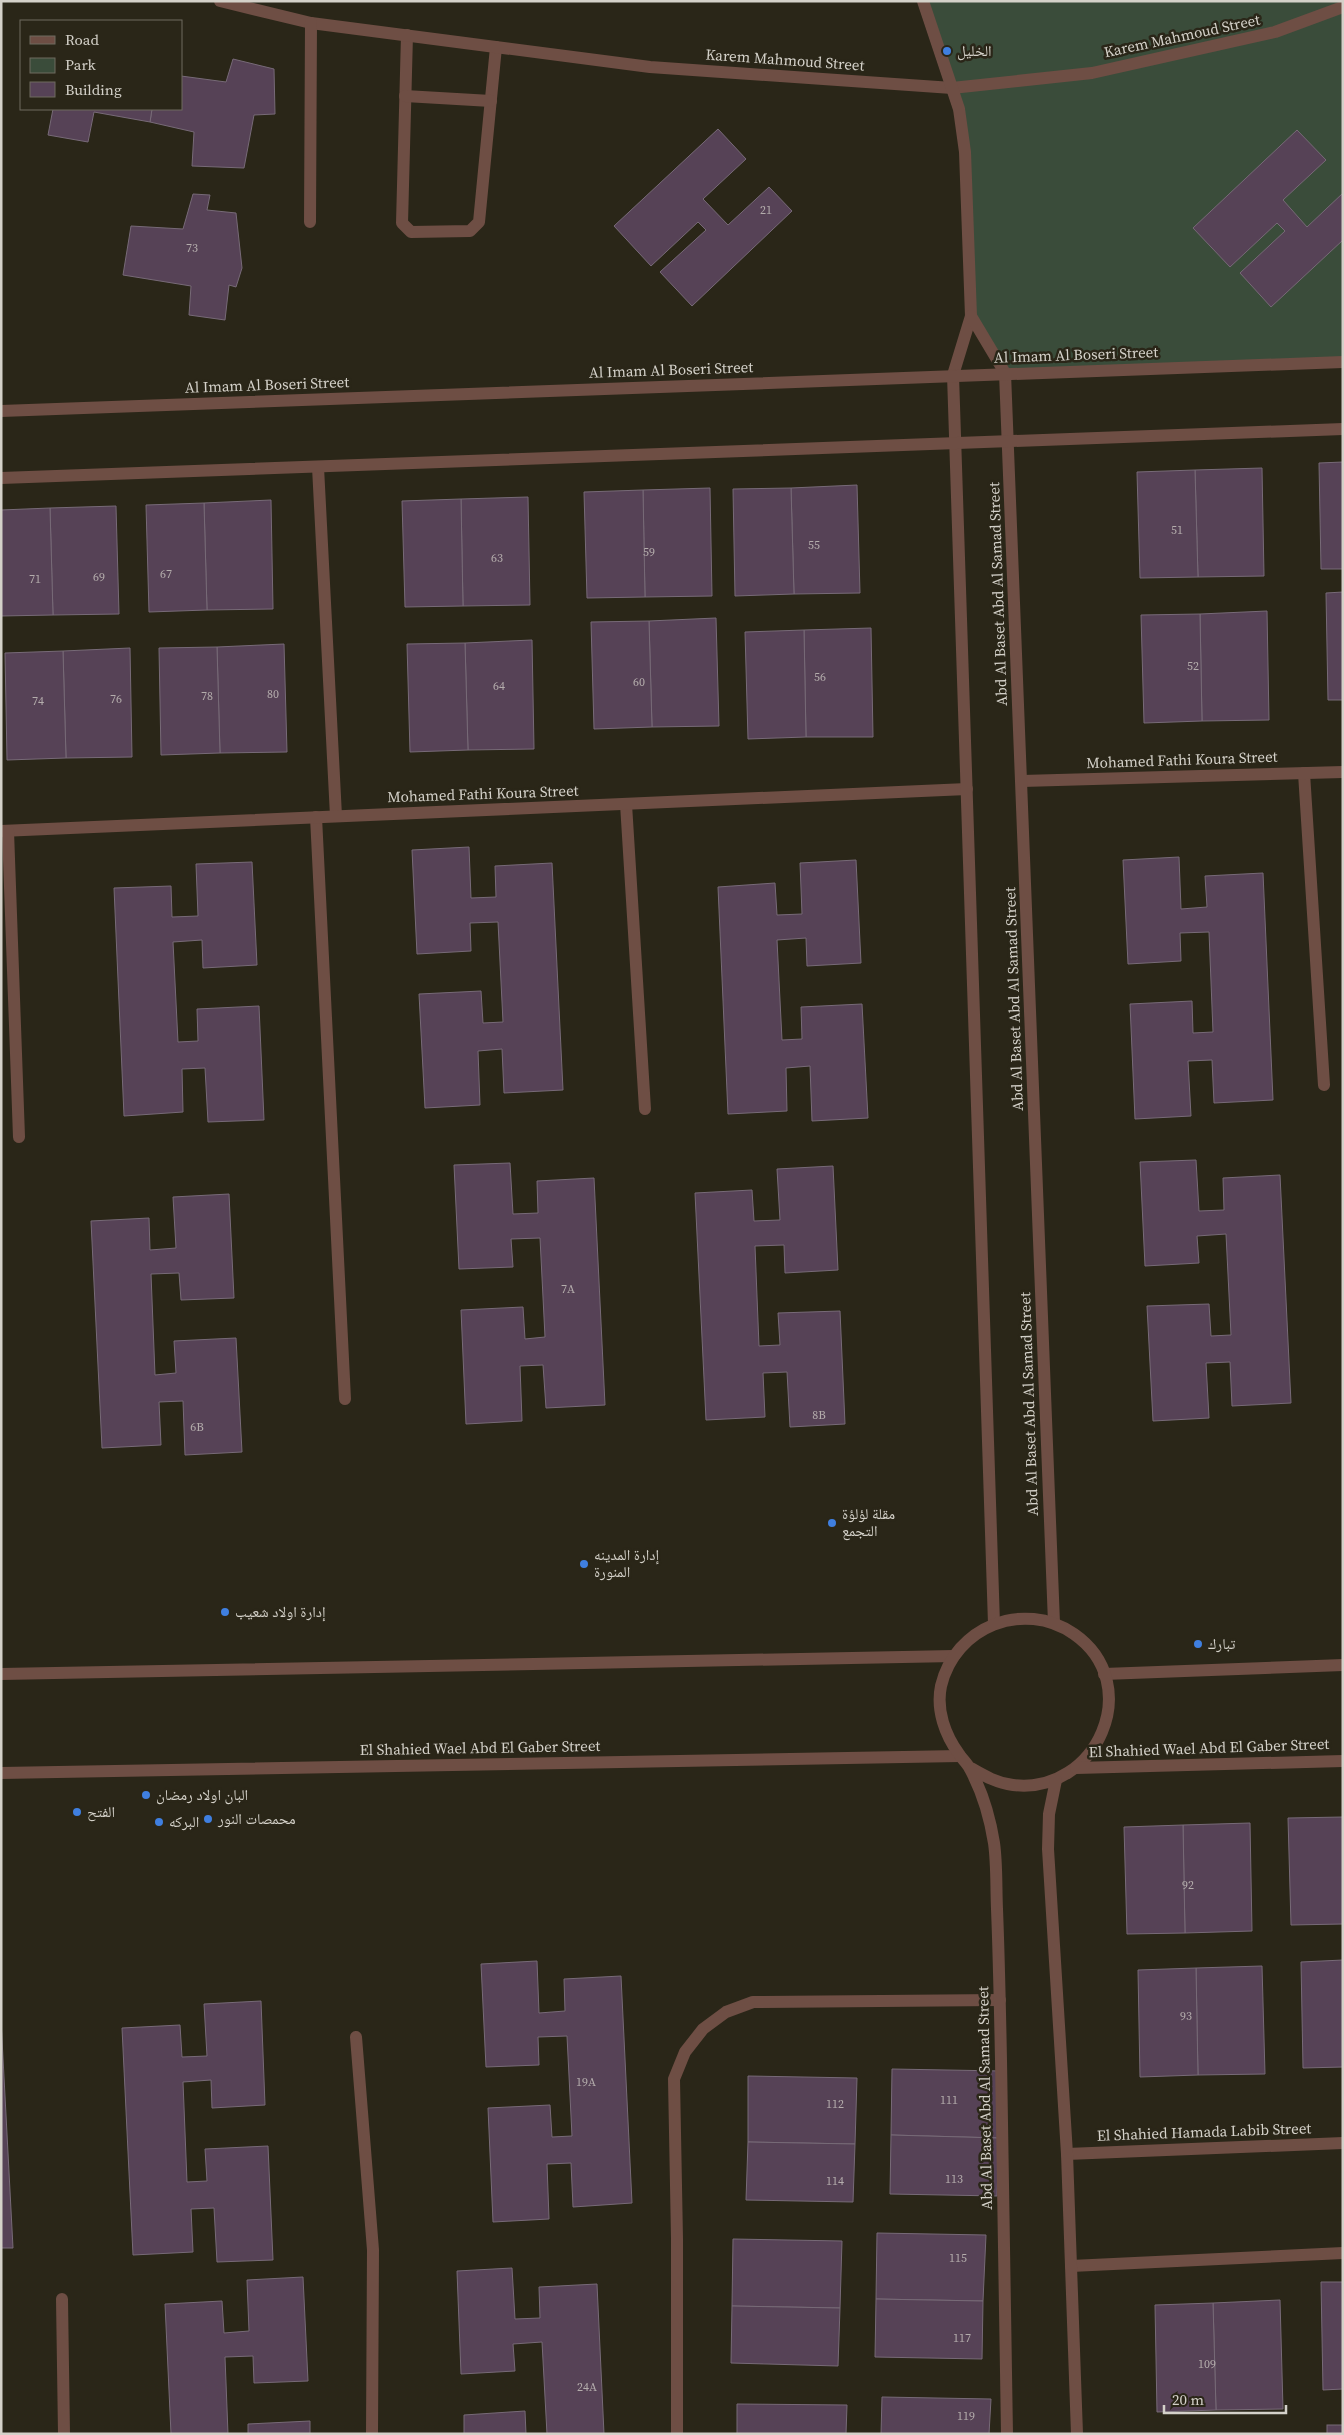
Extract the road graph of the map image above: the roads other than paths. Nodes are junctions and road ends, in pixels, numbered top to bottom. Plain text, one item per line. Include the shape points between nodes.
1 (220, 1) edge
2 (923, 1) edge
3 (271, 7) edge
4 (1343, 7) edge
5 (311, 23) junction
6 (406, 35) junction
7 (496, 47) junction
8 (952, 88) junction
9 (405, 96) junction
10 (491, 101) junction
11 (310, 222) dead end
12 (971, 316) junction
13 (1343, 362) edge
14 (1005, 373) junction
15 (953, 375) junction
16 (1, 411) edge
17 (1343, 429) edge
18 (1008, 441) junction
19 (955, 443) junction
20 (318, 467) junction
21 (1, 478) edge
22 (1343, 772) edge
23 (1304, 773) junction
24 (1022, 781) junction
25 (967, 789) junction
26 (626, 804) junction
27 (336, 816) junction
28 (316, 817) junction
29 (5, 831) edge
30 (1324, 1085) dead end
31 (645, 1110) dead end
32 (19, 1137) dead end
33 (345, 1399) dead end
34 (1054, 1623) junction
35 (994, 1624) junction
36 (954, 1656) junction
37 (1343, 1665) edge
38 (1, 1674) edge
39 (1104, 1674) junction
40 (960, 1756) junction
41 (1343, 1761) edge
42 (969, 1766) junction
43 (1076, 1768) junction
44 (1, 1773) edge
45 (1056, 1780) junction
46 (1000, 2000) junction
47 (356, 2037) dead end
48 (1343, 2143) edge
49 (1067, 2154) junction
50 (1343, 2253) edge
51 (1072, 2266) junction
52 (62, 2298) dead end
53 (64, 2434) edge
54 (372, 2434) edge
55 (677, 2434) edge
56 (1007, 2434) edge
57 (1077, 2434) edge

1 - 3 street, Karem Mahmoud Street
2 - 8 street
3 - 5 street, Karem Mahmoud Street
4 - 8 street, Karem Mahmoud Street via 1275,32 1092,73
5 - 6 street, Karem Mahmoud Street
5 - 11 street
6 - 7 street, Karem Mahmoud Street
6 - 9 street
7 - 8 street, Karem Mahmoud Street via 650,67
7 - 10 street
8 - 12 street via 959,109 965,152
9 - 10 street
9 - 10 street via 402,223 411,232 470,231 479,222
12 - 14 street
12 - 15 street
13 - 14 street, Al Imam Al Boseri Street
14 - 15 street, Al Imam Al Boseri Street
14 - 18 street, Abd Al Baset Abd Al Samad Street
15 - 16 street, Al Imam Al Boseri Street
15 - 19 street
17 - 18 street
18 - 19 street
18 - 24 street, Abd Al Baset Abd Al Samad Street
19 - 20 street
19 - 25 street
20 - 21 street
20 - 27 street
22 - 23 street, Mohamed Fathi Koura Street
23 - 24 street, Mohamed Fathi Koura Street
23 - 30 street
24 - 34 street, Abd Al Baset Abd Al Samad Street
25 - 26 street, Mohamed Fathi Koura Street
25 - 35 street
26 - 27 street, Mohamed Fathi Koura Street
26 - 31 street
27 - 28 street, Mohamed Fathi Koura Street
28 - 29 street, Mohamed Fathi Koura Street
28 - 33 street
29 - 32 street
34 - 35 street via 1034,1618
34 - 39 street via 1075,1635 1093,1653
35 - 36 street via 976,1633
36 - 38 street
36 - 40 street via 941,1688 940,1712 947,1735
37 - 39 street
39 - 43 street via 1109,1698 1107,1723 1097,1745
40 - 42 street
40 - 44 street, El Shahied Wael Abd El Gaber Street
41 - 43 street, El Shahied Wael Abd El Gaber Street
42 - 45 street via 1010,1785 1034,1786
42 - 46 street, Abd Al Baset Abd Al Samad Street via 985,1804 994,1843
43 - 45 street
45 - 49 street via 1049,1814 1048,1849
46 - 55 street via 753,2002 726,2012 702,2029 685,2052 674,2079
46 - 56 street, Abd Al Baset Abd Al Samad Street
47 - 54 street via 373,2250
48 - 49 street, El Shahied Hamada Labib Street
49 - 51 street
50 - 51 street
51 - 57 street
52 - 53 street

